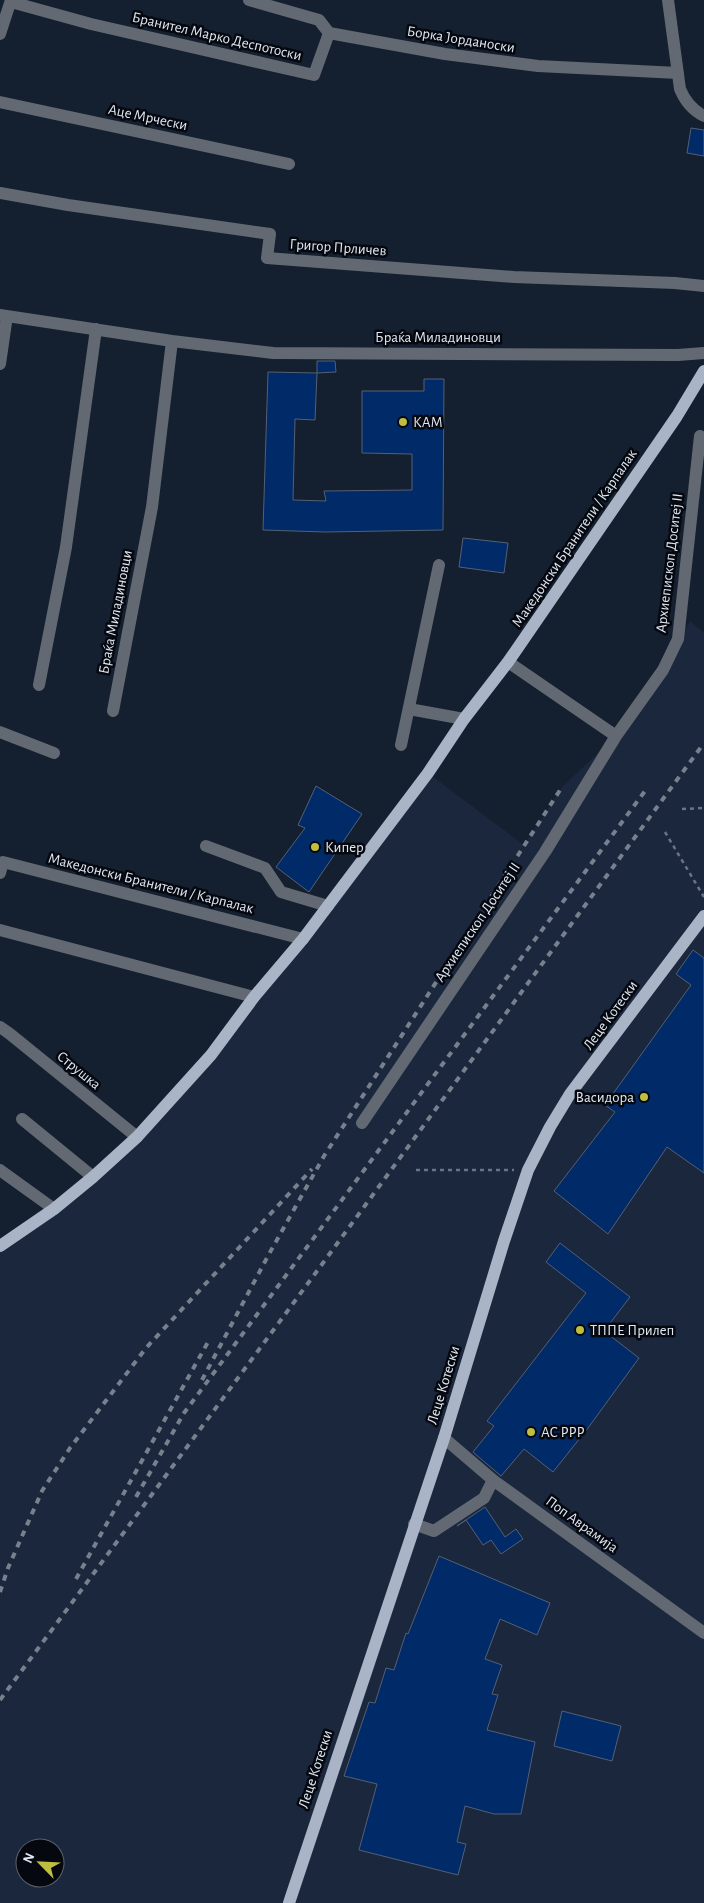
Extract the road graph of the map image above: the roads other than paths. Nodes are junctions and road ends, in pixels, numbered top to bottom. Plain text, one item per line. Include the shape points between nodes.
1 (249, 0) edge
2 (668, 0) edge
3 (11, 1) edge
4 (329, 33) junction
5 (0, 34) edge
6 (678, 73) junction
7 (0, 102) edge
8 (704, 116) edge
9 (288, 164) dead end
10 (0, 193) edge
11 (704, 286) edge
12 (4, 316) edge
13 (96, 329) junction
14 (172, 341) junction
15 (704, 353) edge
16 (0, 364) edge
17 (704, 370) edge
18 (700, 436) dead end
19 (439, 565) dead end
20 (508, 662) junction
21 (39, 685) dead end
22 (410, 709) junction
23 (113, 711) dead end
24 (464, 719) junction
25 (0, 732) edge
26 (616, 736) junction
27 (401, 745) dead end
28 (54, 753) dead end
29 (206, 846) dead end
30 (0, 873) edge
31 (328, 906) junction
32 (704, 916) edge
33 (0, 930) edge
34 (303, 939) junction
35 (254, 997) junction
36 (0, 1027) edge
37 (22, 1119) dead end
38 (362, 1123) dead end
39 (137, 1137) junction
40 (0, 1170) edge
41 (94, 1177) junction
42 (54, 1209) junction
43 (0, 1246) edge
44 (444, 1438) junction
45 (493, 1480) junction
46 (414, 1524) junction
47 (704, 1633) edge
48 (289, 1903) edge

1 - 4 street, Борка Јорданоски via 319,20
2 - 6 street
3 - 4 street, Бранител Марко Деспотоски via 92,24 314,75
3 - 5 street
4 - 6 street, Борка Јорданоски via 445,54 538,66
6 - 8 street via 685,101
7 - 9 street, Аце Мрчески
10 - 11 street, Григор Прличев via 270,234 267,258 514,277
12 - 13 street, Браќа Миладиновци
12 - 16 street, Браќа Миладиновци
13 - 14 street, Браќа Миладиновци
13 - 21 street via 66,547
14 - 15 street, Браќа Миладиновци via 273,353
14 - 23 street, Браќа Миладиновци via 152,507
17 - 20 main road, Македонски Бранители / Карпалак via 677,416
18 - 26 street, Архиепископ Доситеј II via 678,639 663,670
19 - 22 street
20 - 24 main road, Македонски Бранители / Карпалак
20 - 26 street
22 - 24 street
22 - 27 street
24 - 31 main road, Македонски Бранители / Карпалак via 428,773
25 - 28 street
26 - 38 street, Архиепископ Доситеј II via 544,852
29 - 31 street via 265,868 281,892
30 - 34 street, Македонски Бранители / Карпалак via 3,862
31 - 34 main road, Македонски Бранители / Карпалак
32 - 44 main road, Леце Котески via 570,1094 528,1170
33 - 35 street
34 - 35 main road, Македонски Бранители / Карпалак
35 - 39 main road, Македонски Бранители / Карпалак via 211,1055
36 - 39 street, Струшка
37 - 41 street
39 - 41 main road, Македонски Бранители / Карпалак
40 - 42 street
41 - 42 main road, Македонски Бранители / Карпалак
42 - 43 main road, Македонски Бранители / Карпалак
44 - 45 street, Поп Аврамија
44 - 46 main road, Леце Котески
45 - 46 street via 484,1498 434,1531
45 - 47 street, Поп Аврамија
46 - 48 main road, Леце Котески

